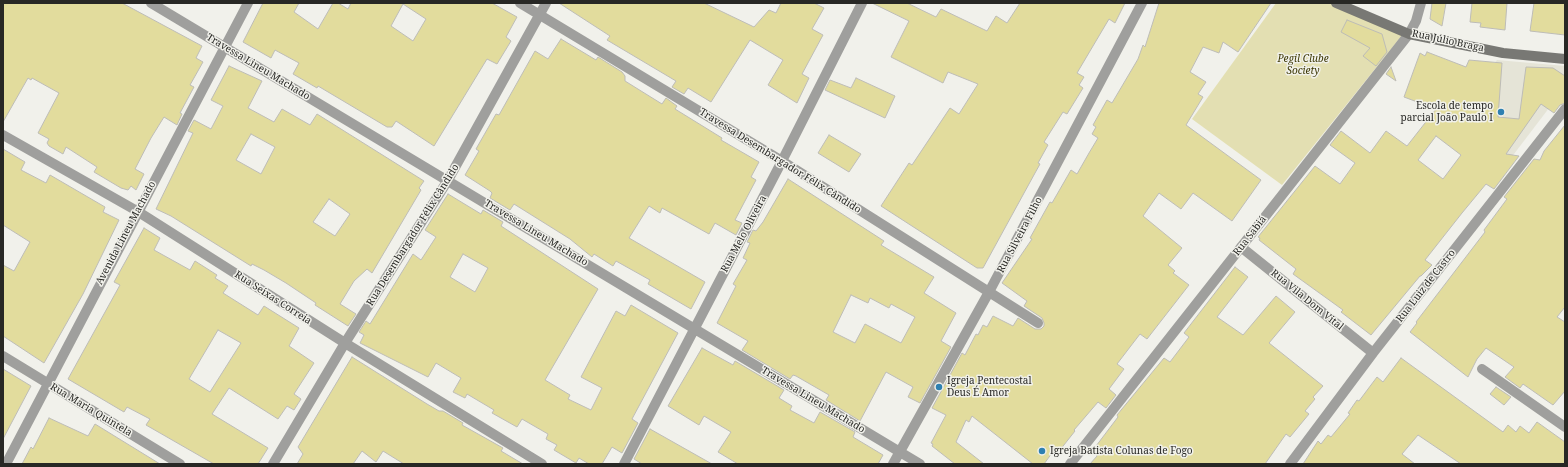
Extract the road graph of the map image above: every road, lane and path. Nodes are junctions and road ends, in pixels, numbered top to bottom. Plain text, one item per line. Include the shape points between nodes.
1 (151, 3) edge
2 (248, 3) edge
3 (520, 3) edge
4 (546, 3) edge
5 (862, 3) edge
6 (1142, 3) edge
7 (1336, 3) edge
8 (1421, 3) edge
9 (539, 14) junction
10 (1409, 34) junction
11 (225, 47) junction
12 (1565, 59) edge
13 (1565, 109) edge
14 (3, 135) edge
15 (782, 161) junction
16 (448, 180) junction
17 (137, 211) junction
18 (1241, 247) junction
19 (989, 292) junction
20 (1038, 323) dead end
21 (694, 329) junction
22 (345, 344) junction
23 (1373, 353) junction
24 (3, 356) edge
25 (1482, 369) dead end
26 (47, 383) junction
27 (1565, 427) edge
28 (899, 452) junction
29 (6, 464) edge
30 (180, 464) edge
31 (273, 464) edge
32 (542, 464) edge
33 (624, 464) edge
34 (893, 464) edge
35 (920, 464) edge
36 (1070, 464) edge
37 (1290, 464) edge

1 - 11 street, Travessa Lineu Machado
2 - 11 street, Avenida Lineu Machado
3 - 9 street, Travessa Desembargador Félix Cândido
4 - 9 street, Rua Desembargador Félix Cândido
5 - 15 street, Rua Melo Oliveira
6 - 19 street, Rua Silveira Filho
7 - 10 street, Rua Júlio Braga
8 - 10 street, Rua Sabiá
9 - 15 street, Travessa Desembargador Félix Cândido
9 - 16 street, Rua Desembargador Félix Cândido
10 - 12 street, Rua Júlio Braga via 1503,53
10 - 18 street, Rua Sabiá
11 - 16 street, Travessa Lineu Machado
11 - 17 street, Avenida Lineu Machado
13 - 23 street, Rua Luiz de Castro
14 - 17 street, Rua Seixas Correia
15 - 19 street, Travessa Desembargador Félix Cândido
15 - 21 street, Rua Melo Oliveira
16 - 21 street, Travessa Lineu Machado
16 - 22 street, Rua Desembargador Félix Cândido
17 - 22 street, Rua Seixas Correia
17 - 26 street, Avenida Lineu Machado
18 - 23 street, Rua Vila Dom Vital
18 - 36 street, Rua Sabiá
19 - 20 street, Travessa Desembargador Félix Cândido
19 - 28 street, Rua Silveira Filho
21 - 28 street, Travessa Lineu Machado
21 - 33 street, Rua Melo Oliveira
22 - 31 street, Rua Desembargador Félix Cândido
22 - 32 street, Rua Seixas Correia
23 - 37 street, Rua Luiz de Castro
24 - 26 street, Rua Maria Quintela
25 - 27 street
26 - 29 street, Avenida Lineu Machado
26 - 30 street, Rua Maria Quintela
28 - 34 street, Rua Silveira Filho
28 - 35 street, Travessa Lineu Machado

